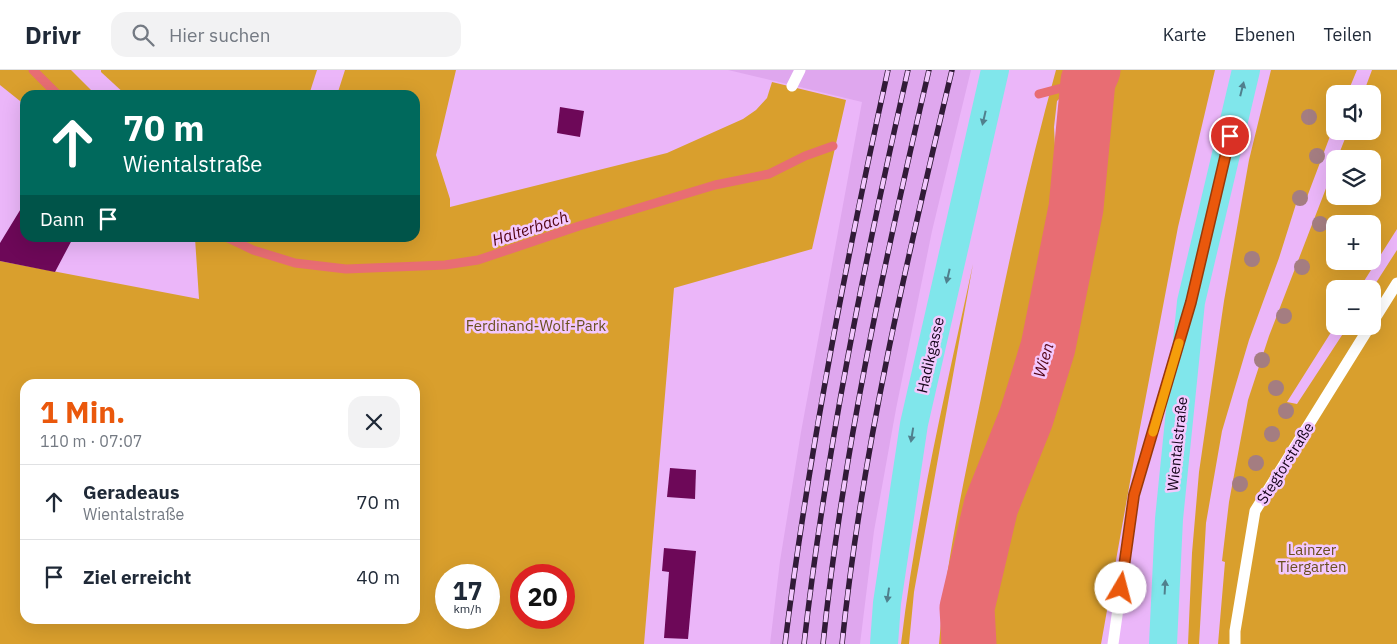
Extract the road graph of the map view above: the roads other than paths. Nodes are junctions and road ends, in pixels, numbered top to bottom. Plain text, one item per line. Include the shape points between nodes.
1 (800, 70) edge
2 (995, 70) edge
3 (1246, 70) edge
4 (792, 86) dead end
5 (1397, 283) edge
6 (1191, 302) junction
7 (1381, 309) edge
8 (1364, 335) edge
9 (884, 644) edge
10 (1113, 644) edge
11 (1163, 644) edge
12 (1236, 644) edge

1 - 4 lane
2 -> 9 main road, Hadikgasse via 914,424 887,603
6 -> 3 main road, Wientalstraße
5 - 7 lane
6 - 10 lane via 1134,495
11 -> 6 main road, Wientalstraße via 1169,519
8 - 12 lane, Stegtorstraße via 1255,511 1235,631

